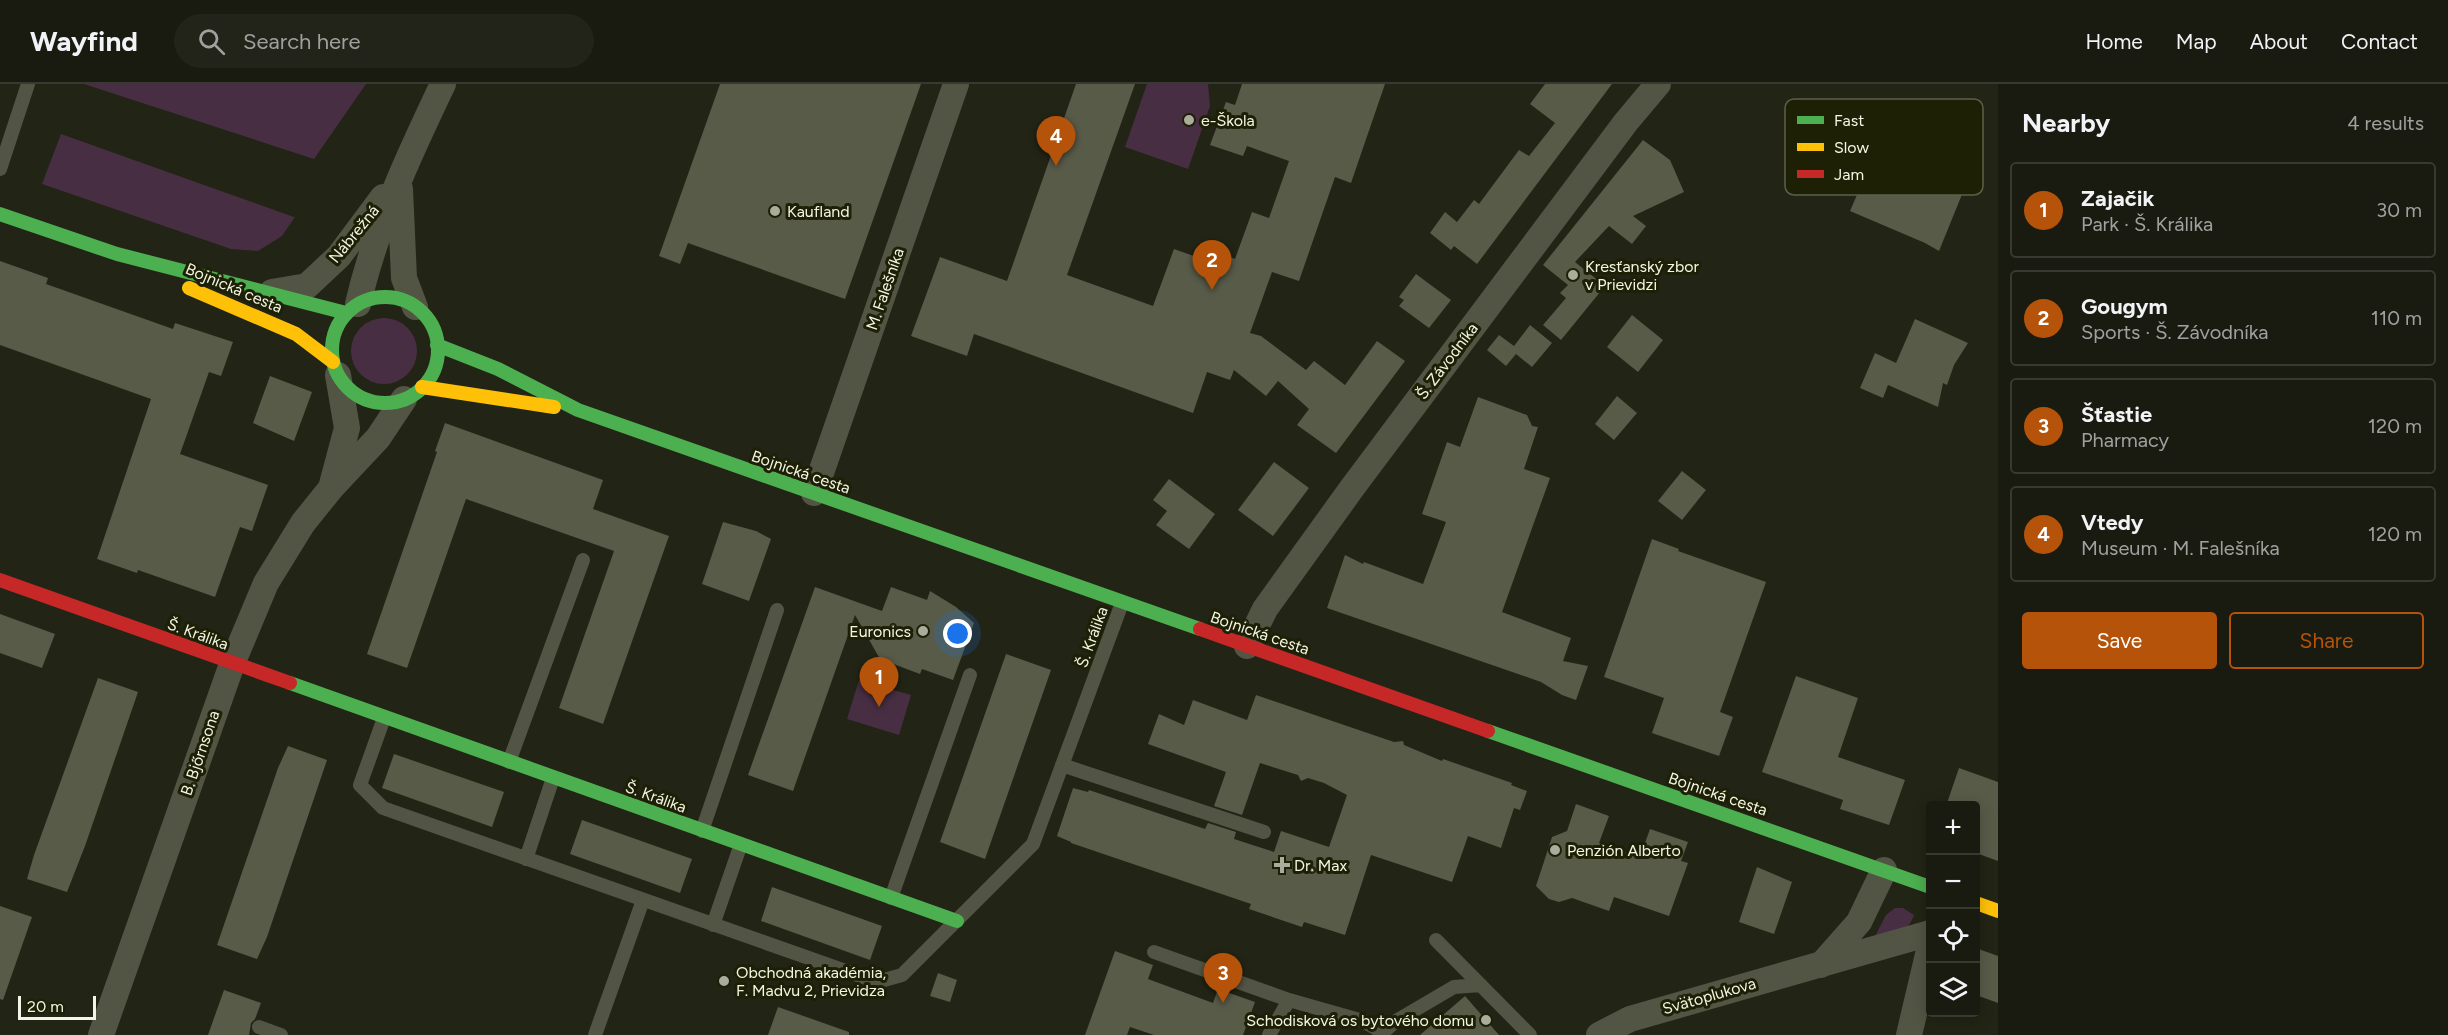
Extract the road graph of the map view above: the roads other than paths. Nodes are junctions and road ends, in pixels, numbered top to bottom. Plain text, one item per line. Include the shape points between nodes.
1 (28, 84) edge
2 (443, 84) edge
3 (956, 84) edge
4 (1658, 84) edge
5 (0, 169) edge
6 (400, 176) junction
7 (0, 214) edge
8 (117, 254) junction
9 (268, 293) junction
10 (416, 307) junction
11 (352, 308) junction
12 (437, 345) junction
13 (335, 369) junction
14 (413, 393) junction
15 (578, 410) junction
16 (332, 487) junction
17 (814, 494) junction
18 (583, 560) dead end
19 (0, 580) edge
20 (1122, 603) junction
21 (777, 610) dead end
22 (1247, 646) junction
23 (232, 664) junction
24 (970, 675) dead end
25 (384, 718) junction
26 (510, 762) junction
27 (1062, 765) junction
28 (553, 778) junction
29 (702, 831) junction
30 (1263, 832) dead end
31 (741, 844) junction
32 (526, 859) junction
33 (1884, 870) junction
34 (1926, 886) edge
35 (891, 898) junction
36 (643, 900) junction
37 (1980, 904) edge
38 (1998, 911) edge
39 (957, 921) junction
40 (714, 925) junction
41 (1926, 934) edge
42 (1436, 940) dead end
43 (1154, 952) dead end
44 (1926, 963) edge
45 (1821, 965) junction
46 (1481, 985) junction
47 (1289, 1000) junction
48 (259, 1027) dead end
49 (1381, 1034) edge
50 (101, 1035) edge
51 (281, 1035) edge
52 (595, 1035) edge
53 (1269, 1035) edge
54 (1530, 1035) edge
55 (1599, 1035) edge
56 (1909, 1035) edge

1 - 5 lane
2 - 6 street, Nábrežná
3 - 17 street, M. Falešníka
4 - 22 street, Š. Závodníka via 1352,488 1265,609
6 - 9 street, Nábrežná via 339,256 307,286
6 - 10 street, Nábrežná via 404,278
6 - 11 street, Nábrežná
7 - 8 street, Bojnická cesta
8 - 9 street, Bojnická cesta
8 - 13 street, Bojnická cesta via 289,330 309,342
9 - 11 street, Bojnická cesta
10 - 11 street, Bojnická cesta via 393,297 369,299
10 - 12 street via 431,323
11 - 13 street via 333,336
12 - 14 street via 433,371
12 - 15 street, Bojnická cesta via 498,369
13 - 14 street, Bojnická cesta via 346,386 362,398 381,403
13 - 16 street, B. Bjőrnsona via 347,428
14 - 15 street, Bojnická cesta
14 - 16 street, B. Bjőrnsona
15 - 17 street, Bojnická cesta
16 - 23 street, B. Bjőrnsona via 303,523 266,583
17 - 20 street, Bojnická cesta
18 - 26 lane
19 - 23 street, Š. Králika
20 - 22 street, Bojnická cesta
20 - 27 lane, Š. Králika
21 - 29 lane
22 - 33 street, Bojnická cesta
23 - 25 street, Š. Králika
23 - 50 street, B. Bjőrnsona
24 - 35 lane
25 - 26 street, Š. Králika
25 - 32 lane via 360,785 383,808
26 - 28 street, Š. Králika
27 - 30 lane
27 - 39 lane, Š. Králika via 1033,844
28 - 29 street, Š. Králika
28 - 32 lane
29 - 31 street, Š. Králika
31 - 35 street, Š. Králika
31 - 40 lane
32 - 36 lane
33 - 34 street, Bojnická cesta
33 - 45 street via 1859,922
35 - 39 street, Š. Králika
36 - 40 lane
36 - 52 lane
37 - 38 street
39 - 40 lane via 902,975 877,982
41 - 45 street, Svätoplukova
42 - 46 lane
43 - 47 lane
44 - 56 street
45 - 55 street, Svätoplukova via 1630,1019
46 - 49 lane via 1454,987
46 - 54 lane
47 - 49 lane via 1363,1021
47 - 53 lane
48 - 51 lane

